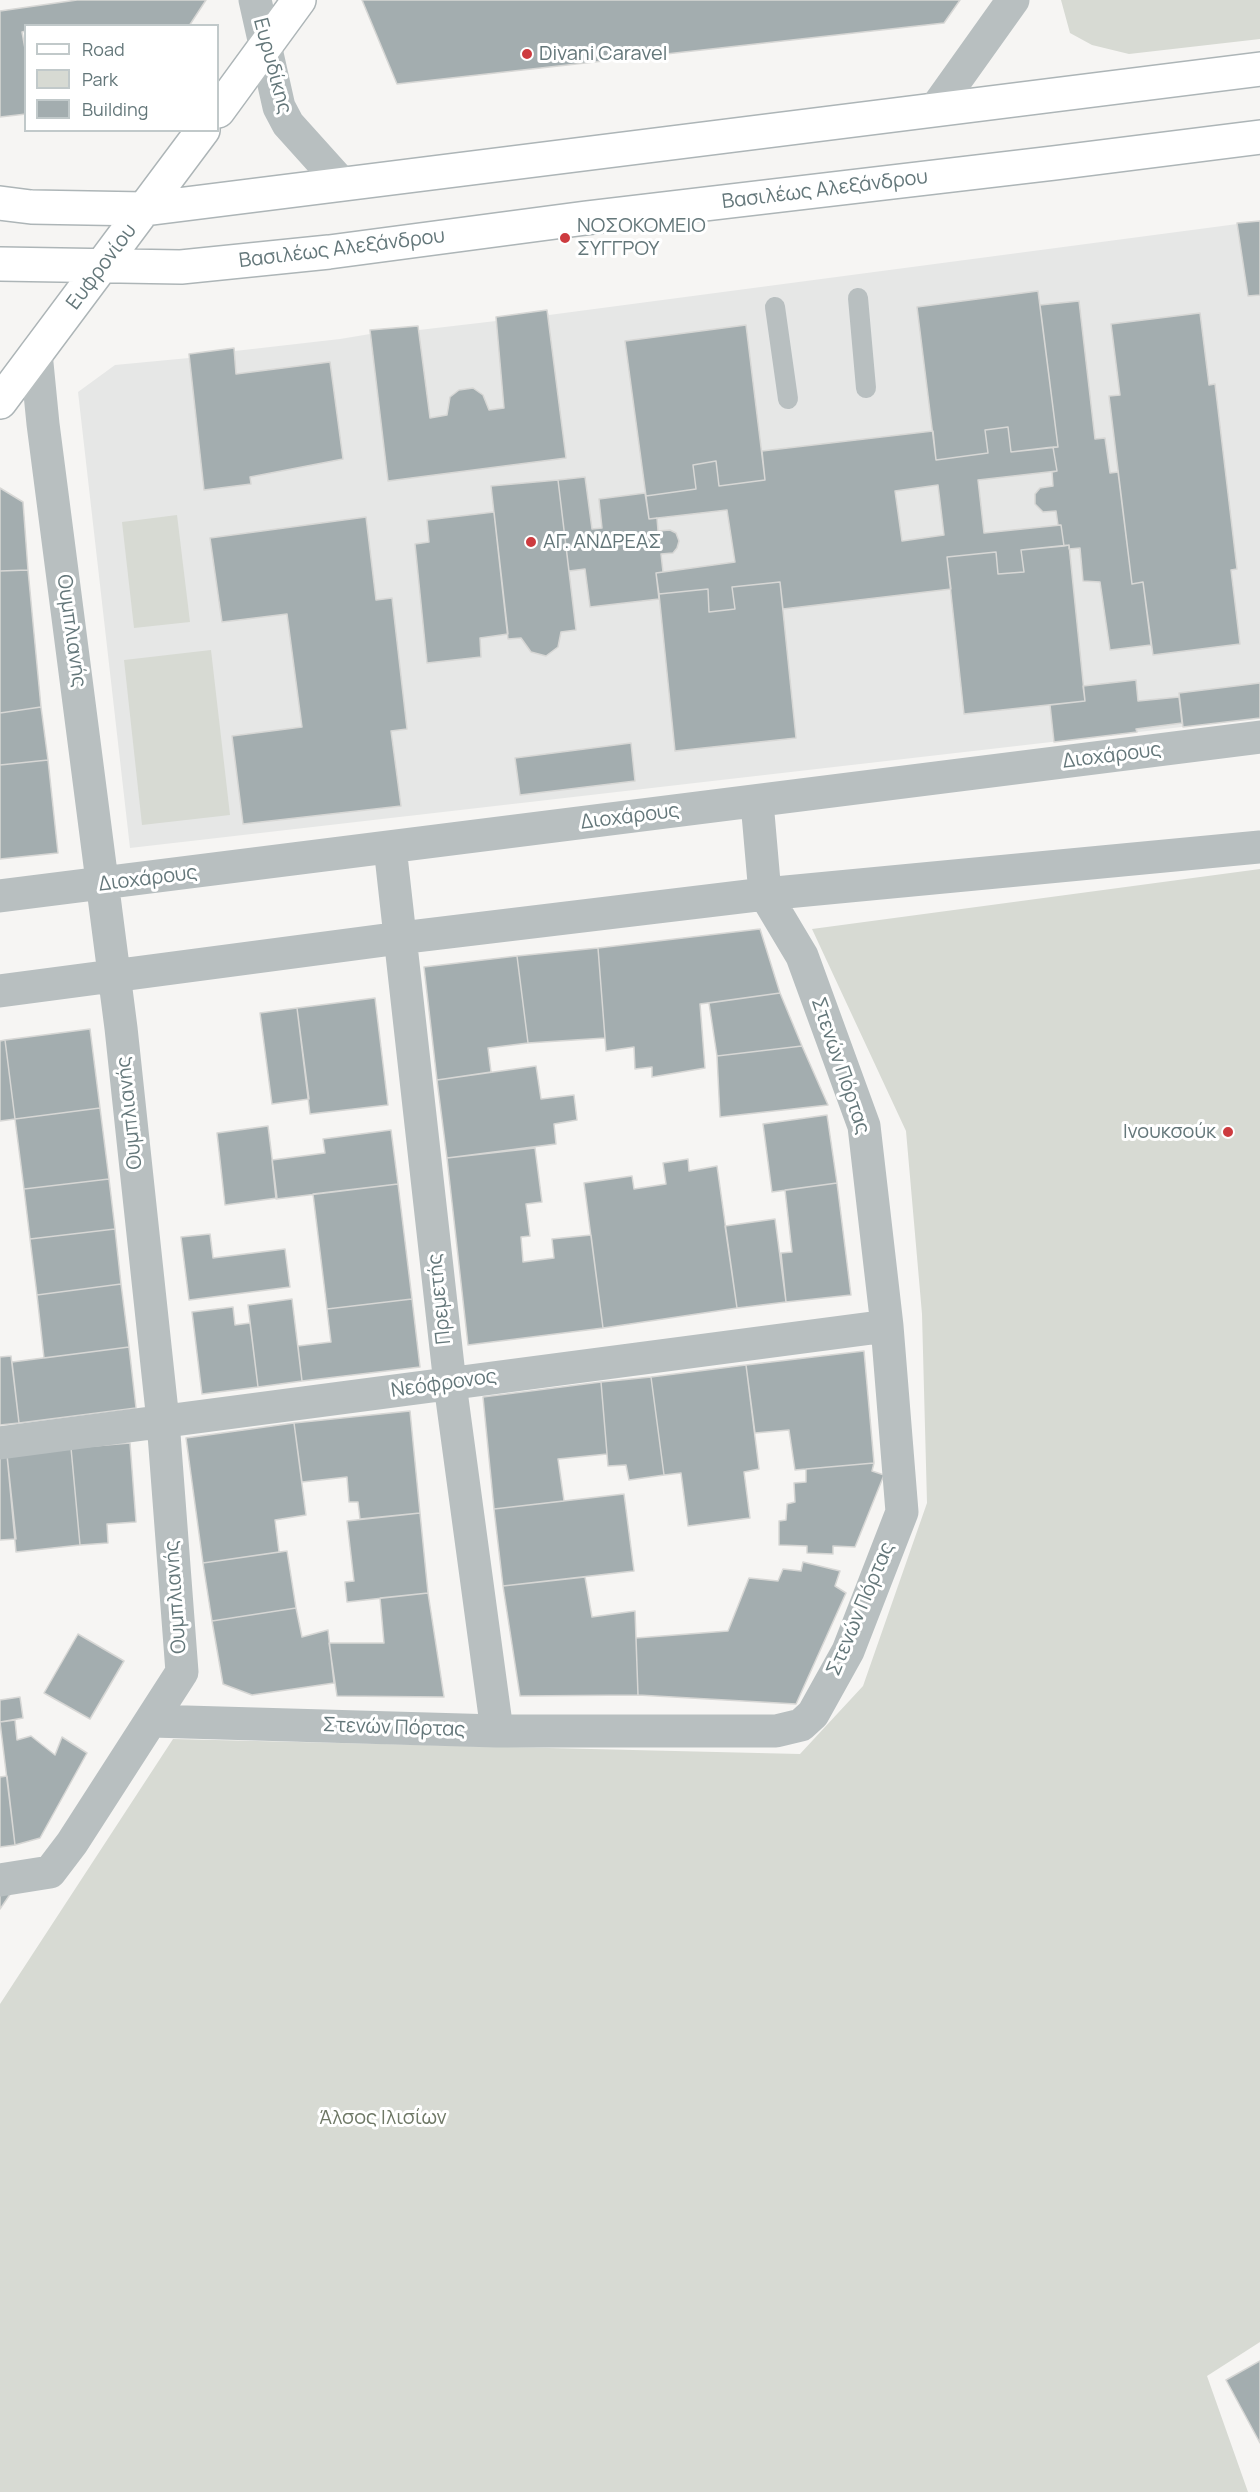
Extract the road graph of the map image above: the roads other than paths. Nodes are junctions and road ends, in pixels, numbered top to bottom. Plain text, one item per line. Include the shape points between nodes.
1 (255, 0) edge
2 (300, 0) edge
3 (1013, 0) edge
4 (264, 47) junction
5 (1260, 69) edge
6 (936, 108) junction
7 (219, 110) edge
8 (202, 132) edge
9 (1260, 137) edge
10 (342, 184) junction
11 (0, 203) edge
12 (145, 209) junction
13 (0, 264) edge
14 (103, 266) junction
15 (858, 298) dead end
16 (775, 306) dead end
17 (36, 353) junction
18 (866, 388) dead end
19 (788, 399) dead end
20 (0, 402) edge
21 (1260, 737) edge
22 (757, 802) junction
23 (390, 847) junction
24 (1260, 847) edge
25 (104, 885) junction
26 (765, 894) junction
27 (0, 896) edge
28 (400, 938) junction
29 (116, 975) junction
30 (0, 991) edge
31 (887, 1326) junction
32 (450, 1384) junction
33 (163, 1421) junction
34 (0, 1443) edge
35 (152, 1721) junction
36 (497, 1731) junction
37 (0, 1880) edge

1 - 4 street, Ευρυδίκης
2 - 4 main road
3 - 6 street
4 - 7 main road
4 - 10 street, Ευρυδίκης via 279,107 288,124
5 - 6 main road
6 - 10 main road
8 - 12 main road, Ευφρονίου
9 - 14 main road, Βασιλέως Αλεξάνδρου via 329,252 181,267
10 - 12 main road
11 - 12 main road
12 - 14 main road, Ευφρονίου
13 - 14 main road, Βασιλέως Αλεξάνδρου
14 - 17 main road, Ευφρονίου
15 - 18 lane
16 - 19 lane
17 - 20 main road, Ευφρονίου
17 - 25 street, Ουμπλιανής
21 - 22 street, Διοχάρους
22 - 23 street, Διοχάρους
22 - 26 street
23 - 25 street, Διοχάρους
23 - 28 street, Πρεμετής
24 - 26 street
25 - 27 street, Διοχάρους
25 - 29 street, Ουμπλιανής
26 - 28 street
26 - 31 street, Στενών Πόρτας via 802,956 864,1126
28 - 29 street
28 - 32 street, Πρεμετής
29 - 30 street
29 - 33 street, Ουμπλιανής
31 - 32 street, Νεόφρονος
31 - 36 street, Στενών Πόρτας via 902,1512 848,1651 813,1714 801,1725 776,1731
32 - 33 street, Νεόφρονος
32 - 36 street, Πρεμετής
33 - 34 street, Νεόφρονος
33 - 35 street, Ουμπλιανής via 182,1672
35 - 36 street, Στενών Πόρτας
35 - 37 street, Ουμπλιανής via 50,1872

